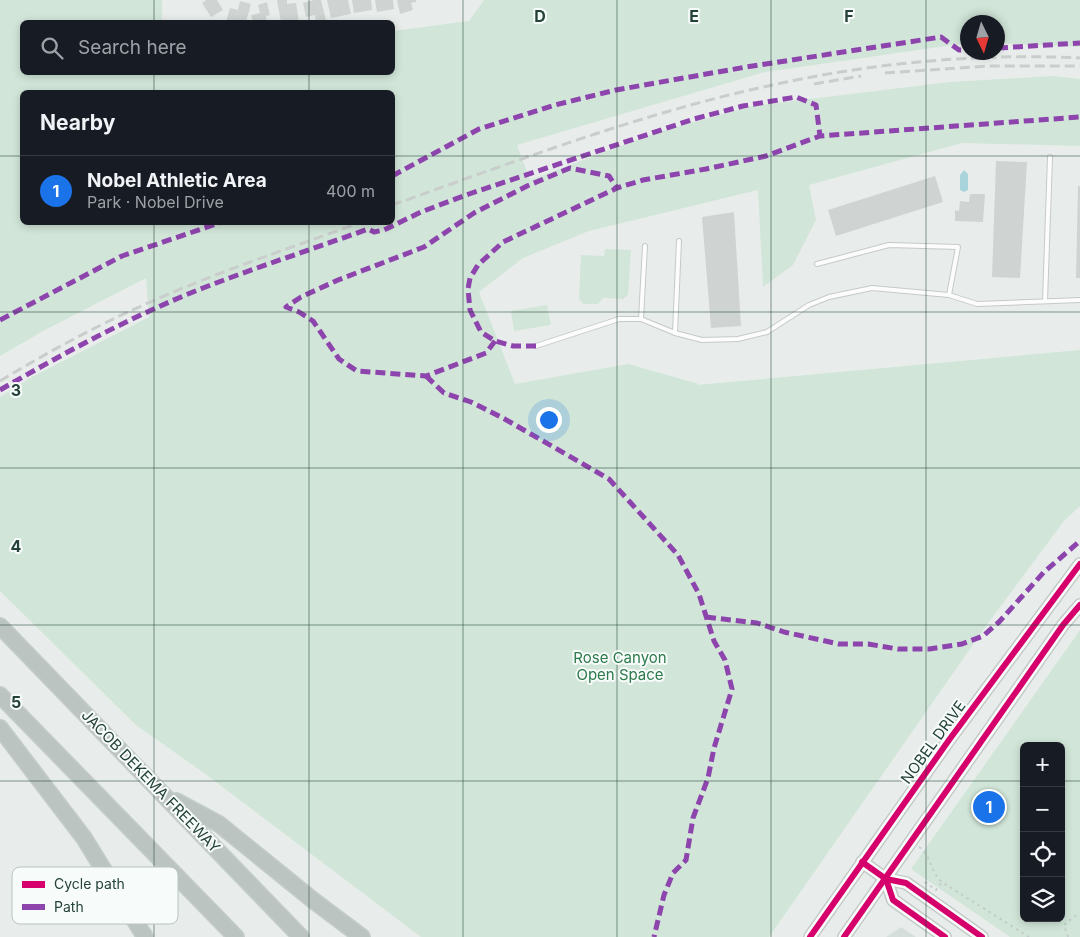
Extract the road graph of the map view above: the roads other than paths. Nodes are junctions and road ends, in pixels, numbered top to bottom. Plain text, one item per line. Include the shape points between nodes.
1 (1050, 157) dead end
2 (680, 240) dead end
3 (645, 246) dead end
4 (817, 264) dead end
5 (949, 295) junction
6 (1080, 300) edge
7 (1045, 301) junction
8 (641, 319) junction
9 (675, 333) junction
10 (536, 346) dead end
11 (1080, 564) edge
12 (1080, 605) edge
13 (0, 626) edge
14 (0, 695) edge
15 (0, 728) edge
16 (164, 795) junction
17 (862, 862) junction
18 (102, 867) edge
19 (168, 867) edge
20 (178, 878) edge
21 (886, 879) junction
22 (137, 924) edge
23 (145, 937) edge
24 (236, 937) edge
25 (301, 937) edge
26 (362, 937) edge
27 (810, 937) edge
28 (844, 937) edge
29 (945, 937) edge
30 (982, 937) edge

1 - 7 lane
2 - 9 lane
3 - 8 lane
4 - 5 lane via 889,245 958,247
5 - 7 lane via 977,304
5 - 9 lane via 872,288 829,297 766,332 738,339 702,340
6 - 7 lane
8 - 9 lane
8 - 10 lane via 619,319
11 - 17 main road, NOBEL DRIVE
12 - 21 main road
13 - 16 highway, JACOB DEKEMA FREEWAY
14 - 19 highway
15 - 18 highway via 84,838
16 - 25 highway, JACOB DEKEMA FREEWAY
16 - 26 highway via 219,824
17 - 21 main road
17 - 27 main road, NOBEL DRIVE
20 - 24 highway
21 - 28 main road
21 - 29 main road via 893,900
21 - 30 main road via 906,883
22 - 23 highway

